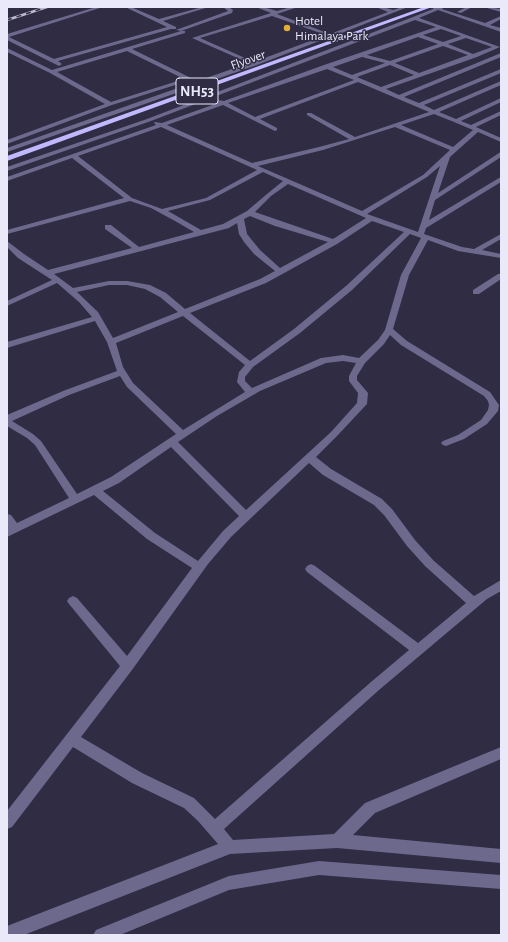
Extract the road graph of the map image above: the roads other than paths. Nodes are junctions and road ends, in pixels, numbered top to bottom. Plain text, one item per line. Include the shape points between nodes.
1 (101, 7) edge
2 (128, 7) edge
3 (207, 7) edge
4 (225, 7) edge
5 (258, 7) edge
6 (296, 7) edge
7 (378, 7) edge
8 (406, 7) edge
9 (416, 7) edge
10 (430, 7) edge
11 (446, 7) edge
12 (470, 7) edge
13 (489, 7) edge
14 (437, 8) edge
15 (501, 11) edge
16 (393, 12) junction
17 (459, 12) junction
18 (274, 14) junction
19 (501, 17) edge
20 (415, 18) junction
21 (159, 21) junction
22 (491, 22) junction
23 (484, 25) junction
24 (501, 25) edge
25 (172, 27) junction
26 (441, 27) junction
27 (501, 30) edge
28 (181, 31) junction
29 (418, 35) junction
30 (332, 36) junction
31 (465, 36) junction
32 (7, 37) edge
33 (195, 38) junction
34 (443, 44) junction
35 (127, 49) junction
36 (7, 50) edge
37 (500, 52) edge
38 (362, 55) junction
39 (473, 55) junction
40 (309, 58) junction
41 (488, 60) junction
42 (53, 61) junction
43 (390, 63) junction
44 (254, 64) junction
45 (328, 67) junction
46 (472, 67) junction
47 (65, 68) junction
48 (479, 70) dead end
49 (501, 71) edge
50 (52, 72) junction
51 (486, 72) dead end
52 (420, 75) junction
53 (493, 75) junction
54 (260, 77) junction
55 (355, 78) junction
56 (501, 78) edge
57 (436, 82) junction
58 (278, 84) junction
59 (501, 84) edge
60 (382, 89) junction
61 (459, 89) junction
62 (474, 95) junction
63 (210, 96) junction
64 (399, 97) junction
65 (481, 98) dead end
66 (488, 100) dead end
67 (222, 103) junction
68 (499, 103) edge
69 (110, 104) junction
70 (419, 106) junction
71 (434, 112) junction
72 (309, 114) dead end
73 (501, 114) edge
74 (254, 119) junction
75 (149, 120) junction
76 (456, 121) junction
77 (161, 124) junction
78 (395, 125) junction
79 (474, 128) junction
80 (275, 129) dead end
81 (501, 131) edge
82 (492, 136) junction
83 (354, 139) junction
84 (501, 140) edge
85 (7, 142) edge
86 (455, 150) junction
87 (7, 151) edge
88 (501, 154) edge
89 (73, 156) junction
90 (447, 156) junction
91 (7, 159) edge
92 (252, 165) junction
93 (7, 169) edge
94 (262, 170) junction
95 (7, 179) edge
96 (501, 179) edge
97 (288, 182) junction
98 (130, 199) junction
99 (433, 199) junction
100 (161, 211) junction
101 (250, 213) junction
102 (362, 214) junction
103 (370, 218) junction
104 (240, 219) junction
105 (108, 228) dead end
106 (7, 232) edge
107 (408, 232) junction
108 (423, 233) junction
109 (200, 234) junction
110 (501, 236) edge
111 (334, 242) junction
112 (7, 243) edge
113 (137, 249) junction
114 (474, 252) junction
115 (501, 256) edge
116 (47, 272) junction
117 (280, 272) junction
118 (501, 276) edge
119 (58, 280) junction
120 (70, 291) junction
121 (476, 292) dead end
122 (7, 304) edge
123 (183, 312) junction
124 (97, 318) junction
125 (389, 330) junction
126 (111, 342) junction
127 (7, 345) edge
128 (361, 361) junction
129 (250, 365) junction
130 (122, 372) junction
131 (250, 393) junction
132 (7, 420) edge
133 (183, 435) junction
134 (172, 442) junction
135 (446, 443) dead end
136 (309, 457) junction
137 (95, 490) junction
138 (75, 499) junction
139 (246, 516) junction
140 (7, 518) edge
141 (11, 531) edge
142 (199, 567) junction
143 (311, 569) dead end
144 (501, 585) edge
145 (73, 601) dead end
146 (474, 603) junction
147 (418, 650) junction
148 (128, 666) junction
149 (72, 739) junction
150 (501, 753) edge
151 (7, 822) edge
152 (214, 829) junction
153 (337, 841) junction
154 (230, 847) junction
155 (501, 856) edge
156 (501, 882) edge
157 (7, 934) edge
158 (101, 935) edge

1 - 32 street
2 - 21 street
3 - 21 street
4 - 28 street via 230,12
5 - 18 street
6 - 18 street
7 - 16 street
8 - 16 street
9 - 87 highway, Flyover / NH53
10 - 91 highway, Flyover / NH53
11 - 17 street
12 - 17 street
13 - 15 street
14 - 20 street
14 - 23 street
16 - 30 street
17 - 22 street
18 - 30 street
18 - 33 street
19 - 22 street
20 - 26 street
20 - 40 street
21 - 25 street
22 - 23 street
22 - 24 street
23 - 27 street
25 - 28 street
25 - 42 street
26 - 29 street
26 - 31 street
28 - 33 street
28 - 35 street
29 - 34 street
29 - 38 street
30 - 44 street
31 - 34 street
31 - 37 street
32 - 42 street
33 - 44 street
34 - 39 street
34 - 43 street
35 - 47 street
35 - 69 street via 189,79
36 - 50 street
37 - 39 street
37 - 41 street
38 - 43 street
38 - 45 street
39 - 41 street
39 - 52 street
40 - 45 street
40 - 54 street
41 - 46 street
42 - 47 street
43 - 52 street
43 - 55 street
44 - 87 street
45 - 55 street
45 - 58 street
46 - 48 street
46 - 57 street
47 - 50 street
49 - 53 street
50 - 69 street
51 - 53 street
52 - 57 street
52 - 60 street
53 - 56 street
53 - 61 street
54 - 58 street
54 - 63 street
55 - 60 street
55 - 74 street
57 - 64 street
58 - 67 street
59 - 62 street
60 - 64 street
61 - 62 street
61 - 70 street
62 - 65 street
62 - 71 street
63 - 67 street
63 - 75 street
64 - 70 street
66 - 68 street
67 - 74 street
67 - 77 street
68 - 76 street
69 - 85 street
70 - 71 street
71 - 76 street
71 - 78 street
72 - 83 street
73 - 79 street
74 - 80 street
75 - 77 street
75 - 93 street
76 - 79 street
77 - 89 street
77 - 92 street
78 - 83 street
78 - 86 street
79 - 82 street
79 - 86 street
81 - 82 street
82 - 84 street
83 - 92 street
86 - 90 street
88 - 99 street
89 - 95 street
89 - 98 street
90 - 99 street
90 - 102 street via 425,176
92 - 94 street
94 - 97 street
94 - 100 street via 208,199
96 - 108 street
97 - 101 street
97 - 102 street
98 - 100 street
98 - 106 street
99 - 108 street
100 - 109 street
101 - 104 street
101 - 111 street
102 - 103 street
103 - 107 street
103 - 111 street
104 - 109 street
104 - 117 street via 244,234 257,252
105 - 113 street
107 - 108 street
107 - 129 street via 349,288 297,331
108 - 114 street
108 - 125 street via 405,275
109 - 113 street
110 - 114 street
111 - 117 street
112 - 116 street via 21,256
113 - 116 street
114 - 115 street
116 - 119 street
117 - 123 street
118 - 121 street
119 - 120 street
119 - 122 street
120 - 123 street via 109,283 127,283 163,295
120 - 124 street via 82,300
123 - 126 street
123 - 129 street
124 - 126 street
124 - 127 street
125 - 128 street via 381,342
125 - 135 street via 415,350 487,394 492,400 493,411 484,422
126 - 130 street
128 - 131 street via 343,358 324,360
128 - 136 street via 353,381 363,393 362,404
129 - 131 street via 240,377
130 - 132 street via 66,393
130 - 133 street via 130,385
131 - 133 street
132 - 138 street via 38,443
133 - 134 street
134 - 137 street via 115,480
134 - 139 street
136 - 139 street
136 - 146 street via 327,472 378,502 429,563
137 - 138 street
137 - 142 street via 151,536
138 - 141 street
139 - 142 street
140 - 141 street
142 - 148 street
143 - 147 street
144 - 146 street
145 - 148 street
146 - 147 street
147 - 152 street
148 - 149 street
149 - 151 street
149 - 152 street via 137,778 189,803
150 - 153 street via 370,808
152 - 154 street
153 - 154 street
153 - 155 street
154 - 157 street
156 - 158 street via 319,868 229,883

